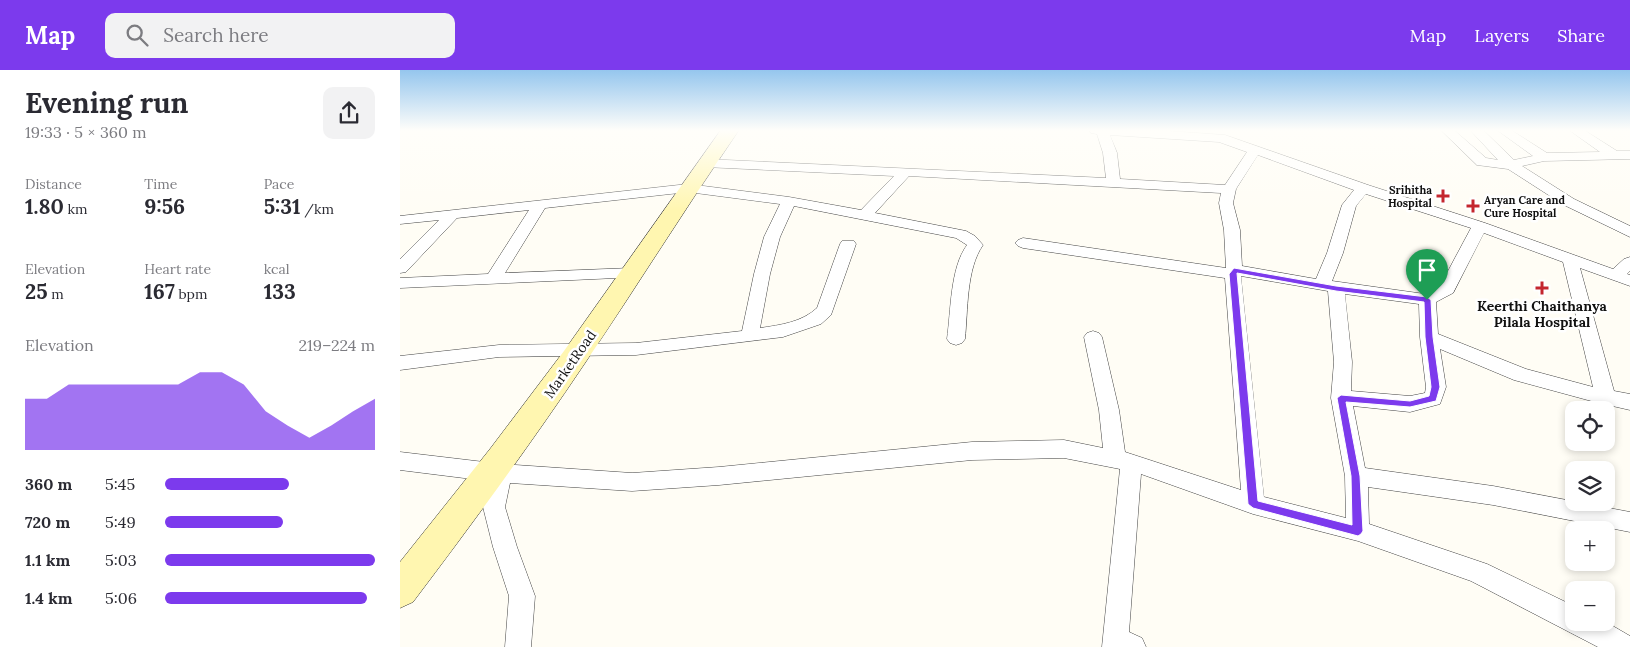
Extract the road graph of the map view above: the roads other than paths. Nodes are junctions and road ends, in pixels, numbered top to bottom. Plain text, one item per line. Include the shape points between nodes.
1 (710, 157) edge
2 (1111, 157) edge
3 (1250, 157) edge
4 (1275, 157) edge
5 (1476, 157) edge
6 (1503, 157) edge
7 (1544, 157) joint
8 (1549, 157) edge
9 (705, 163) junction
10 (1511, 165) junction
11 (905, 172) junction
12 (1114, 183) junction
13 (688, 188) junction
14 (1363, 188) junction
15 (1229, 190) junction
16 (789, 201) junction
17 (540, 203) junction
18 (454, 213) junction
19 (865, 215) junction
20 (400, 220) edge
21 (1480, 226) junction
22 (1630, 232) edge
23 (1023, 243) dead end
24 (848, 244) dead end
25 (1570, 259) junction
26 (1630, 262) edge
27 (400, 268) edge
28 (1234, 272) junction
29 (632, 273) junction
30 (1623, 278) edge
31 (493, 279) junction
32 (400, 283) edge
33 (1330, 287) junction
34 (1427, 300) junction
35 (750, 336) junction
36 (1093, 337) dead end
37 (1429, 337) junction
38 (956, 339) dead end
39 (580, 350) junction
40 (400, 363) edge
41 (1606, 396) junction
42 (1341, 398) junction
43 (1630, 402) edge
44 (1123, 460) junction
45 (400, 461) edge
46 (497, 472) junction
47 (1356, 476) junction
48 (1253, 504) junction
49 (1630, 522) edge
50 (1358, 531) junction
51 (400, 590) edge
52 (1565, 616) edge
53 (1595, 631) edge
54 (1121, 645) edge
55 (518, 647) edge
56 (1624, 647) edge

1 - 9 street, MarketRoad
2 - 12 street
3 - 15 street
4 - 14 street
5 - 10 street via 1482,162
6 - 10 street
7 - 8 street
7 - 10 street
9 - 11 street
9 - 13 street, MarketRoad
10 - 22 street via 1574,206
11 - 12 street
11 - 19 street
12 - 15 street
13 - 16 street
13 - 17 street
13 - 29 street, MarketRoad
14 - 21 street
14 - 33 street via 1349,206 1335,253
15 - 28 street via 1226,203 1232,230
16 - 19 street
16 - 35 street via 772,237
17 - 18 street
17 - 31 street
18 - 20 street
18 - 27 street
19 - 38 street via 961,234 975,245 964,270
21 - 25 street
21 - 34 street via 1447,289
23 - 28 street
24 - 35 street via 825,311 803,326
25 - 30 street
25 - 41 street
26 - 30 street
28 - 33 street
28 - 48 street
29 - 31 street
29 - 39 street, MarketRoad
31 - 32 street
33 - 34 street
33 - 42 street via 1343,362
34 - 37 street
35 - 39 street via 636,349
36 - 44 street
37 - 41 street via 1522,374
37 - 42 street via 1436,387 1433,399 1410,404
39 - 40 street via 499,351
39 - 46 street, MarketRoad
41 - 43 street
42 - 47 street
44 - 46 street via 1064,449 972,451 632,482
44 - 48 street
44 - 54 street
45 - 46 street
46 - 51 street, MarketRoad
46 - 55 street via 494,507 522,596
47 - 49 street via 1479,494
47 - 50 street
48 - 50 street
50 - 52 street via 1478,572
53 - 56 street

